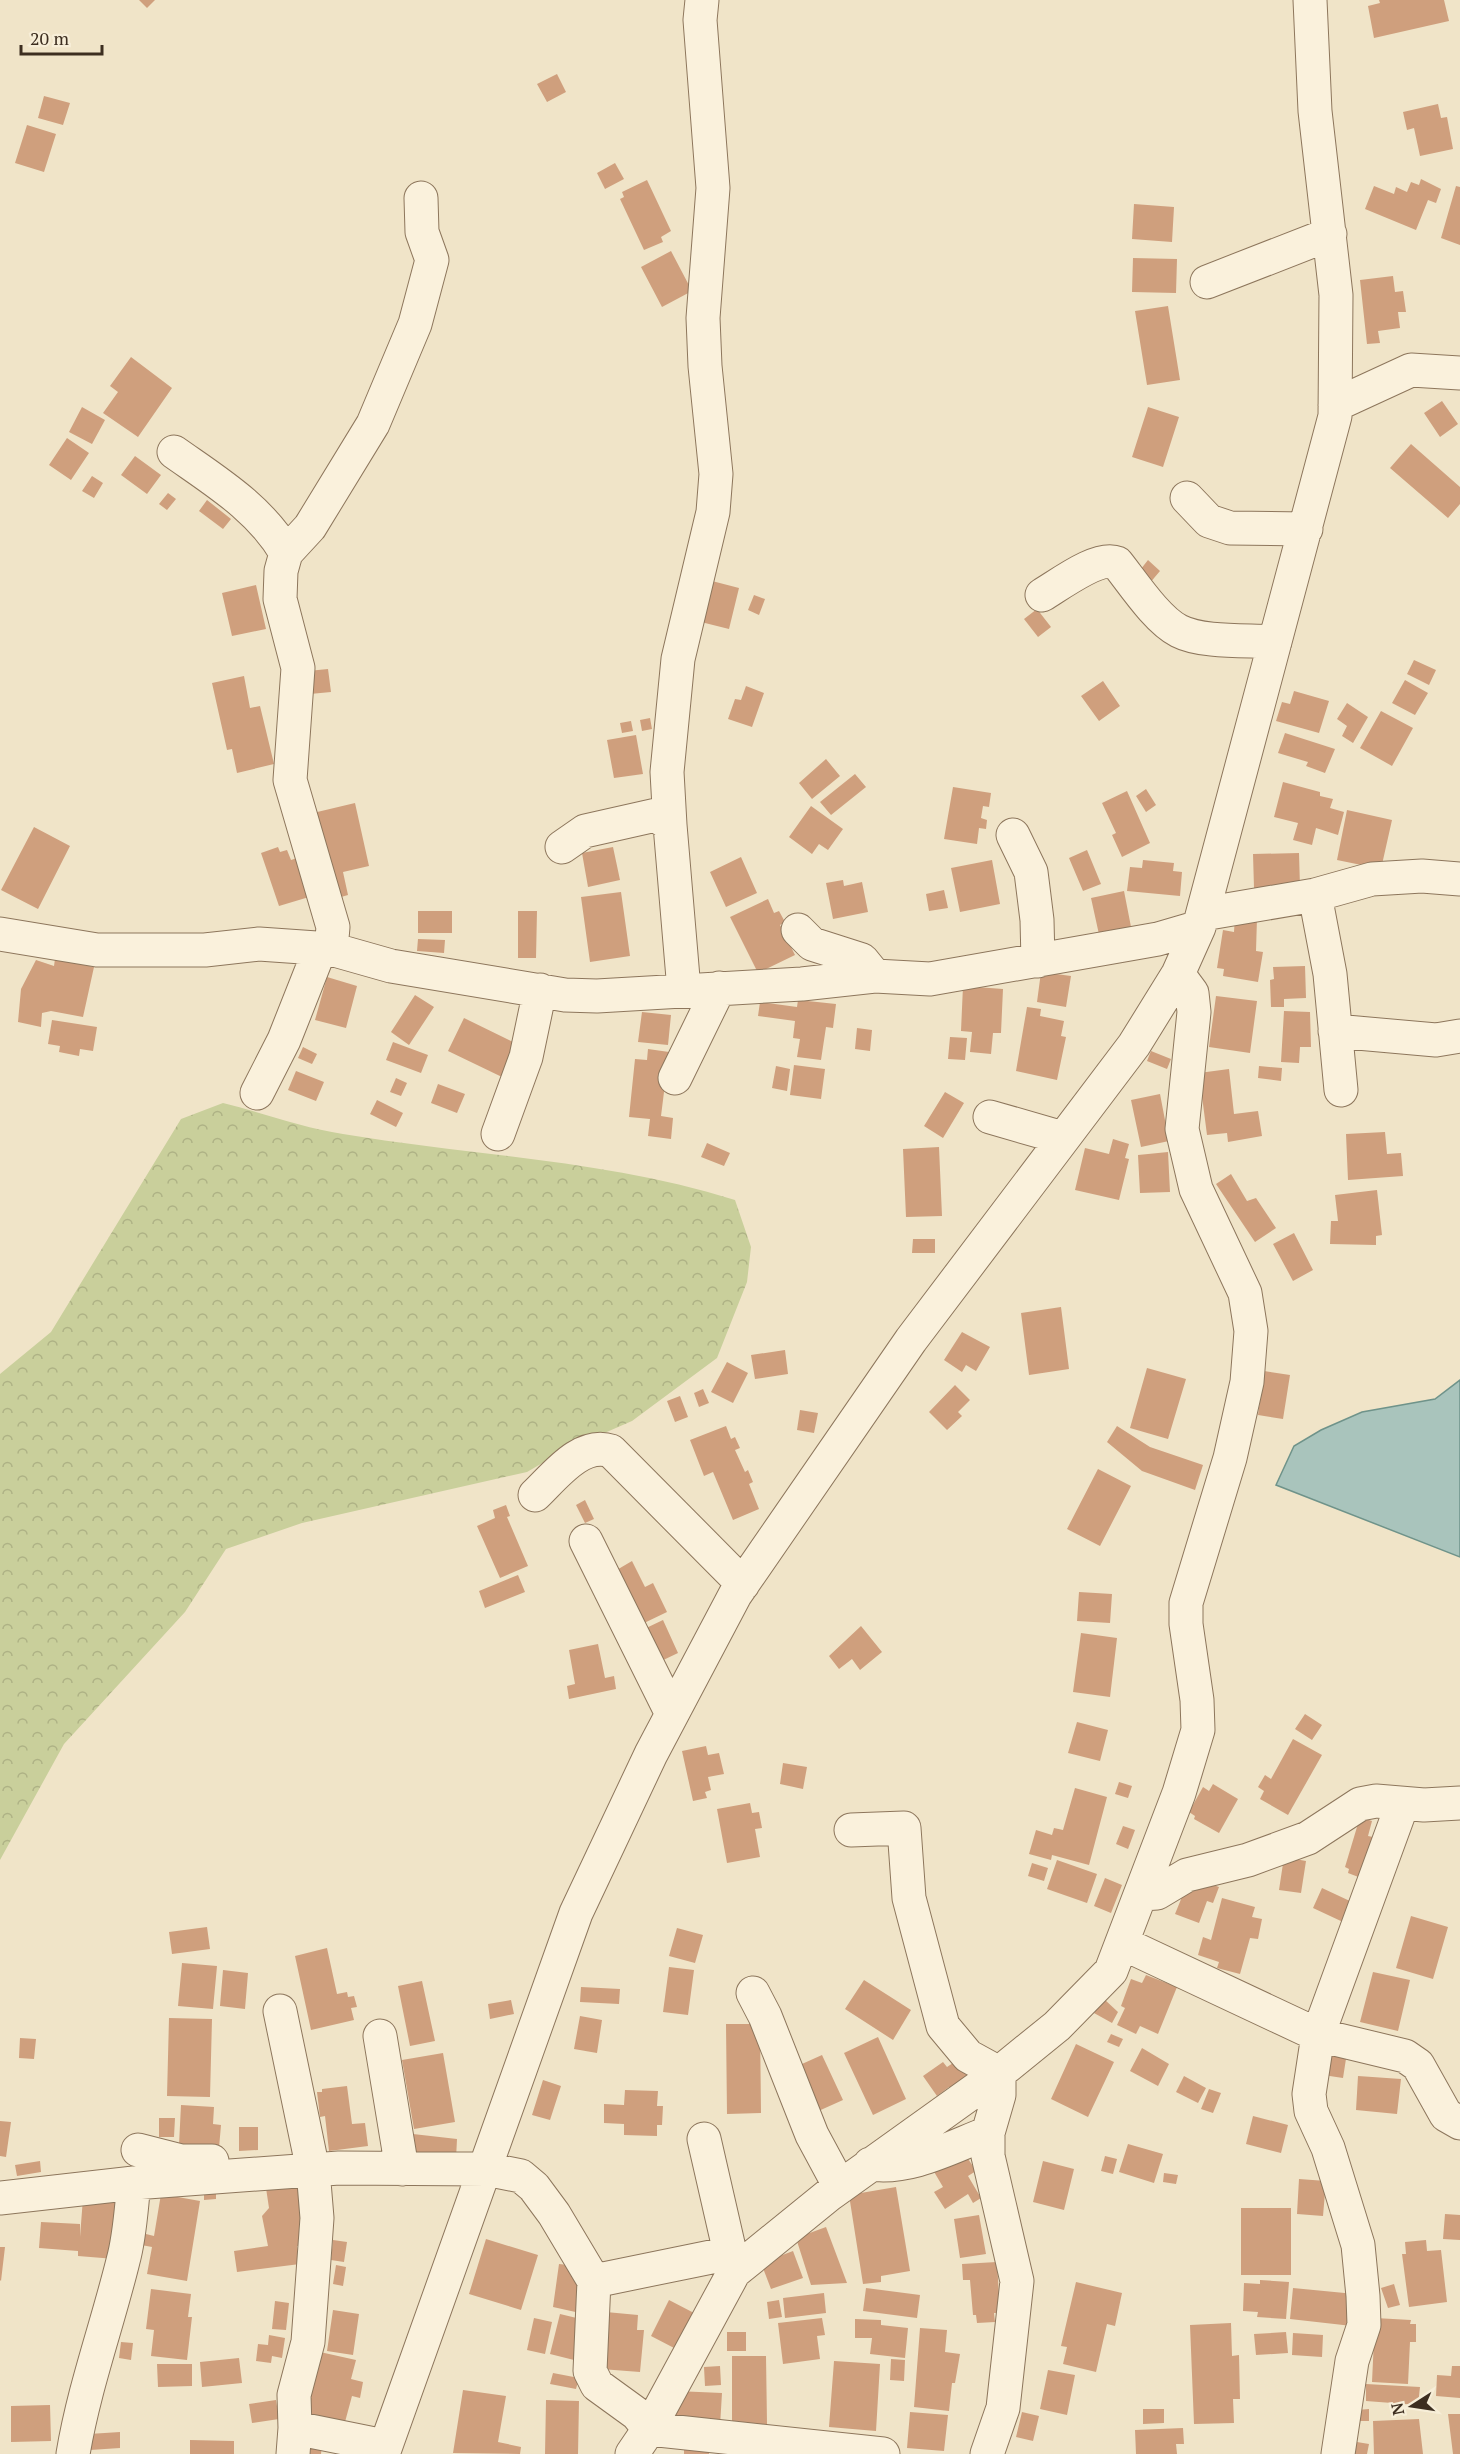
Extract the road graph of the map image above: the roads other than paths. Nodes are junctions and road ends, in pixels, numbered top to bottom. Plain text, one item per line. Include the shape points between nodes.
1 (702, 0) edge
2 (1310, 0) edge
3 (421, 198) dead end
4 (1330, 234) junction
5 (1208, 282) dead end
6 (1456, 369) edge
7 (1335, 405) junction
8 (174, 452) dead end
9 (1187, 498) dead end
10 (1306, 529) junction
11 (286, 553) junction
12 (1042, 595) dead end
13 (1275, 642) junction
14 (670, 825) junction
15 (1013, 835) dead end
16 (562, 847) dead end
17 (1460, 879) edge
18 (1315, 895) junction
19 (1201, 920) junction
20 (798, 930) dead end
21 (0, 934) edge
22 (326, 949) junction
23 (1038, 961) junction
24 (1178, 974) junction
25 (875, 976) junction
26 (719, 988) junction
27 (540, 990) junction
28 (684, 990) junction
29 (1335, 1031) junction
30 (1460, 1036) edge
31 (675, 1078) dead end
32 (1341, 1090) dead end
33 (257, 1093) dead end
34 (990, 1117) dead end
35 (498, 1134) dead end
36 (1063, 1138) junction
37 (535, 1495) dead end
38 (586, 1541) dead end
39 (743, 1584) junction
40 (672, 1714) junction
41 (1460, 1803) edge
42 (1402, 1805) junction
43 (851, 1830) dead end
44 (1142, 1894) junction
45 (1122, 1942) junction
46 (753, 1993) dead end
47 (280, 2011) dead end
48 (1318, 2035) junction
49 (380, 2036) dead end
50 (999, 2073) junction
51 (1460, 2123) edge
52 (988, 2133) junction
53 (704, 2139) dead end
54 (138, 2150) dead end
55 (870, 2164) junction
56 (402, 2169) junction
57 (486, 2169) junction
58 (301, 2171) junction
59 (134, 2183) junction
60 (840, 2187) junction
61 (0, 2198) edge
62 (738, 2260) junction
63 (594, 2281) junction
64 (294, 2441) edge
65 (640, 2442) edge
66 (742, 2447) edge
67 (384, 2450) edge
68 (73, 2454) edge
69 (883, 2454) edge
70 (987, 2454) edge
71 (1338, 2454) edge

1 - 14 street via 700,20 713,188 703,318 716,474 713,513 678,659 667,772
2 - 4 street via 1315,111
3 - 11 street via 422,232 432,260 415,324 373,424 310,527
4 - 5 street
4 - 7 street via 1336,296
6 - 7 street via 1411,370
7 - 10 street
8 - 11 street via 244,502 277,537
9 - 10 street via 1209,521 1230,528
10 - 13 street
11 - 22 street via 280,599 298,668 291,780 333,927
12 - 13 street via 1109,560 1117,563 1165,621 1179,632
13 - 19 street
14 - 16 street via 656,815 585,831
14 - 28 street
15 - 23 street via 1031,872
17 - 18 street via 1372,879
18 - 19 street
18 - 29 street via 1330,974
19 - 23 street via 1158,939
19 - 24 street
20 - 25 street via 812,944 862,960
21 - 22 street via 97,950 205,950 259,944
22 - 27 street via 391,966
22 - 33 street
23 - 25 street via 930,979
24 - 36 street via 1134,1044
24 - 44 street via 1192,993 1194,1012 1182,1129 1188,1159 1196,1189 1245,1293 1251,1331 1247,1382 1230,1458 1186,1603 1198,1730
25 - 26 street
26 - 28 street
26 - 31 street
27 - 28 street via 597,996
27 - 35 street via 526,1057
29 - 30 street via 1436,1040
29 - 32 street
34 - 36 street
36 - 39 street via 911,1340
37 - 39 street via 575,1457 592,1449 611,1451
38 - 40 street
39 - 40 street
40 - 57 street via 576,1913
41 - 42 street
42 - 44 street via 1376,1801 1360,1804 1308,1838 1248,1860 1188,1875 1157,1893
42 - 48 street
43 - 50 street via 904,1828 909,1899 943,2026 968,2056
44 - 45 street
45 - 48 street
45 - 50 street via 1111,1971 1058,2026
46 - 60 street via 812,2135
47 - 58 street
48 - 51 street via 1405,2056 1418,2065 1446,2115
48 - 71 street via 1309,2094 1311,2111 1328,2148 1358,2245 1364,2296 1365,2325 1352,2361
49 - 56 street
50 - 52 street via 999,2095
50 - 55 street
52 - 55 street via 912,2162 890,2167
52 - 70 street via 995,2195 1017,2281 1003,2408
53 - 62 street
54 - 58 street via 181,2161 270,2162
55 - 60 street
56 - 57 street
56 - 58 street
57 - 63 street via 521,2176 534,2187
57 - 67 street
58 - 59 street
58 - 64 street via 316,2229 308,2342 294,2396
59 - 61 street
59 - 68 street via 124,2259 98,2344
60 - 62 street
62 - 63 street via 721,2255
62 - 65 street
63 - 65 street via 590,2371 597,2385 637,2414
64 - 67 street
65 - 66 street
66 - 69 street

